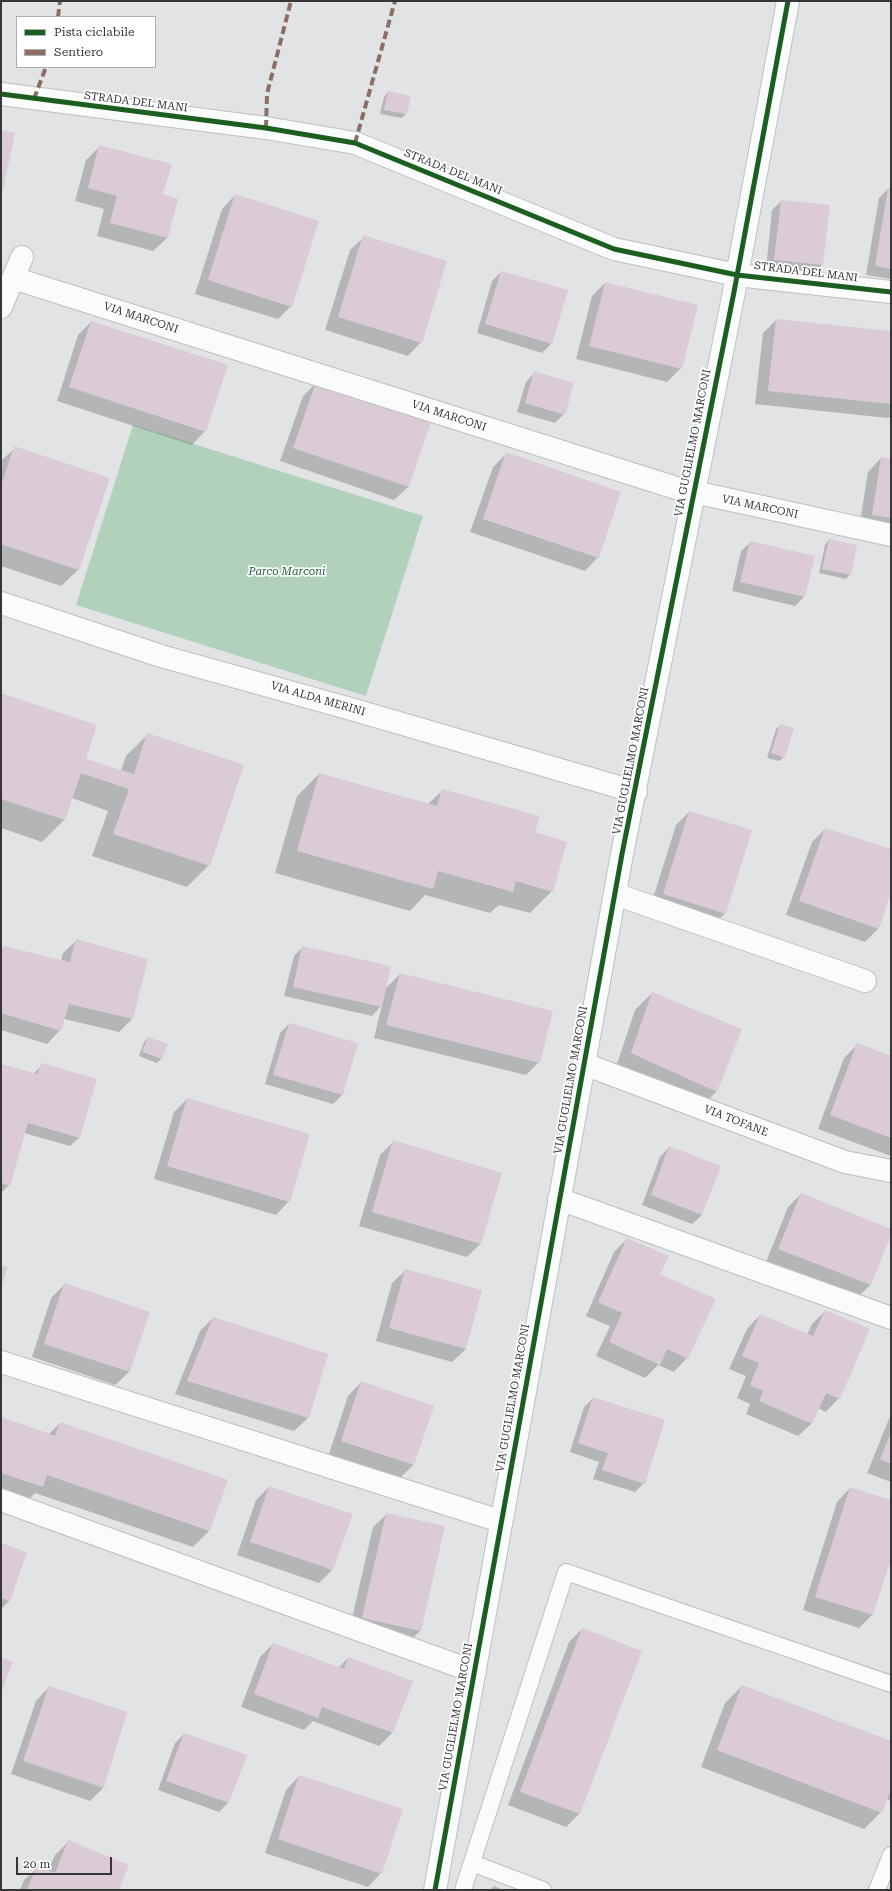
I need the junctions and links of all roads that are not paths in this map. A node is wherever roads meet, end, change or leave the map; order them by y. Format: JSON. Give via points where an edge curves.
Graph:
{"nodes":[{"id":1,"x":788,"y":1,"type":"edge"},
{"id":2,"x":1,"y":94,"type":"edge"},
{"id":3,"x":22,"y":257,"type":"dead end"},
{"id":4,"x":737,"y":275,"type":"junction"},
{"id":5,"x":13,"y":278,"type":"junction"},
{"id":6,"x":891,"y":292,"type":"edge"},
{"id":7,"x":1,"y":307,"type":"edge"},
{"id":8,"x":694,"y":492,"type":"junction"},
{"id":9,"x":891,"y":535,"type":"edge"},
{"id":10,"x":1,"y":603,"type":"edge"},
{"id":11,"x":636,"y":792,"type":"junction"},
{"id":12,"x":615,"y":894,"type":"junction"},
{"id":13,"x":865,"y":981,"type":"dead end"},
{"id":14,"x":584,"y":1064,"type":"junction"},
{"id":15,"x":891,"y":1171,"type":"edge"},
{"id":16,"x":559,"y":1199,"type":"junction"},
{"id":17,"x":891,"y":1318,"type":"edge"},
{"id":18,"x":2,"y":1362,"type":"edge"},
{"id":19,"x":1,"y":1500,"type":"edge"},
{"id":20,"x":500,"y":1521,"type":"junction"},
{"id":21,"x":475,"y":1672,"type":"junction"},
{"id":22,"x":891,"y":1684,"type":"edge"},
{"id":23,"x":891,"y":1855,"type":"edge"},
{"id":24,"x":472,"y":1863,"type":"junction"},
{"id":25,"x":435,"y":1890,"type":"edge"},
{"id":26,"x":463,"y":1890,"type":"edge"},
{"id":27,"x":543,"y":1890,"type":"edge"},
{"id":28,"x":877,"y":1890,"type":"edge"}],
"edges":[{"from":1,"to":4,"type":"street","name":"VIA GUGLIELMO MARCONI"},
{"from":2,"to":4,"type":"street","name":"STRADA DEL MANI","via":[[266,128],[355,143],[614,249]]},
{"from":3,"to":5,"type":"street"},
{"from":4,"to":6,"type":"street","name":"STRADA DEL MANI"},
{"from":4,"to":8,"type":"street","name":"VIA GUGLIELMO MARCONI"},
{"from":5,"to":7,"type":"street"},
{"from":5,"to":8,"type":"street","name":"VIA MARCONI"},
{"from":8,"to":9,"type":"street","name":"VIA MARCONI"},
{"from":8,"to":11,"type":"street","name":"VIA GUGLIELMO MARCONI"},
{"from":10,"to":11,"type":"street","name":"VIA ALDA MERINI","via":[[161,656]]},
{"from":11,"to":12,"type":"street","name":"VIA GUGLIELMO MARCONI"},
{"from":12,"to":13,"type":"street"},
{"from":12,"to":14,"type":"street","name":"VIA GUGLIELMO MARCONI"},
{"from":14,"to":15,"type":"street","name":"VIA TOFANE","via":[[845,1162]]},
{"from":14,"to":16,"type":"street","name":"VIA GUGLIELMO MARCONI"},
{"from":16,"to":17,"type":"street"},
{"from":16,"to":20,"type":"street","name":"VIA GUGLIELMO MARCONI"},
{"from":18,"to":20,"type":"street"},
{"from":19,"to":21,"type":"street"},
{"from":20,"to":21,"type":"street","name":"VIA GUGLIELMO MARCONI"},
{"from":21,"to":25,"type":"street","name":"VIA GUGLIELMO MARCONI"},
{"from":22,"to":24,"type":"lane","via":[[566,1572]]},
{"from":23,"to":28,"type":"lane"},
{"from":24,"to":26,"type":"lane"},
{"from":24,"to":27,"type":"lane"}]}
